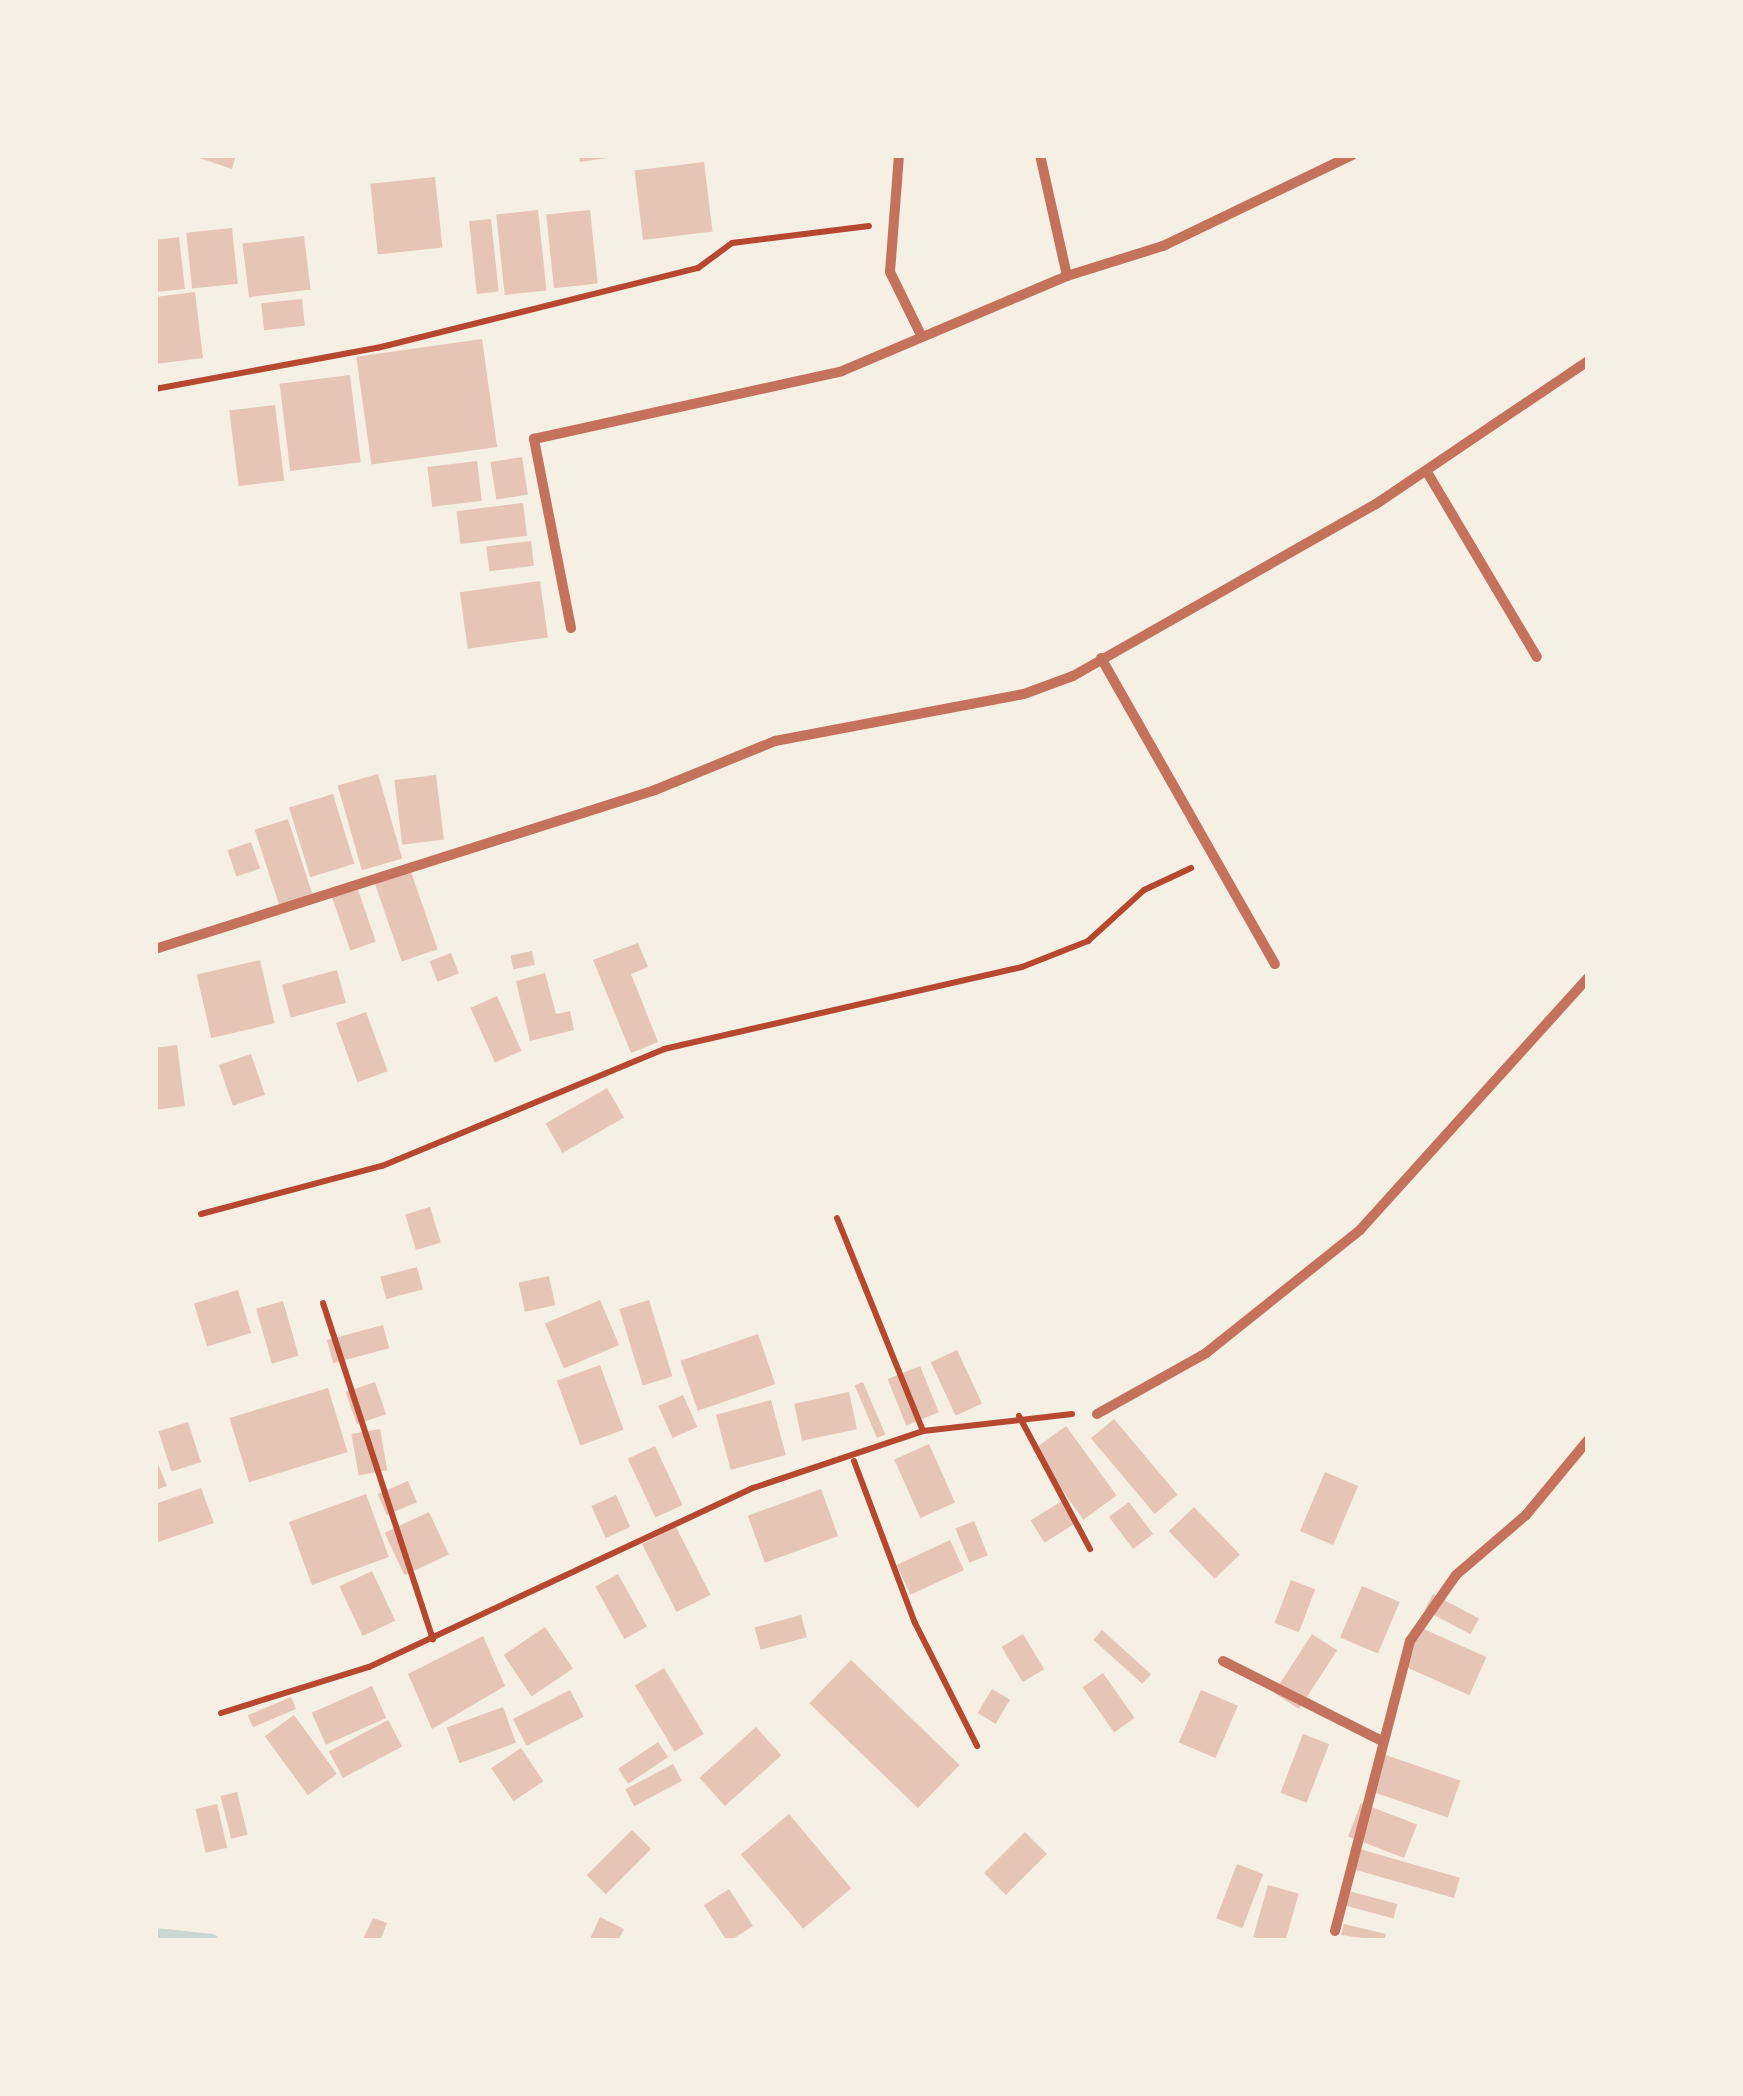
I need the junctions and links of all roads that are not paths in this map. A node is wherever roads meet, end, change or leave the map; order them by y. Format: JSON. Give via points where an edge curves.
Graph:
{"nodes":[{"id":1,"x":899,"y":155,"type":"edge"},
{"id":2,"x":1040,"y":155,"type":"edge"},
{"id":3,"x":1352,"y":155,"type":"edge"},
{"id":4,"x":1067,"y":276,"type":"junction"},
{"id":5,"x":922,"y":337,"type":"junction"},
{"id":6,"x":1588,"y":361,"type":"edge"},
{"id":7,"x":1427,"y":472,"type":"junction"},
{"id":8,"x":571,"y":628,"type":"dead end"},
{"id":9,"x":1538,"y":657,"type":"dead end"},
{"id":10,"x":1101,"y":658,"type":"junction"},
{"id":11,"x":155,"y":949,"type":"edge"},
{"id":12,"x":1275,"y":964,"type":"dead end"},
{"id":13,"x":1588,"y":978,"type":"edge"},
{"id":14,"x":1097,"y":1414,"type":"road end"},
{"id":15,"x":1588,"y":1440,"type":"edge"},
{"id":16,"x":1222,"y":1661,"type":"dead end"},
{"id":17,"x":1382,"y":1742,"type":"junction"},
{"id":18,"x":1335,"y":1930,"type":"dead end"}],
"edges":[{"from":1,"to":5,"type":"street","via":[[901,196],[890,225],[890,272]]},
{"from":2,"to":4,"type":"street"},
{"from":3,"to":4,"type":"street","via":[[1163,246]]},
{"from":4,"to":5,"type":"street"},
{"from":5,"to":8,"type":"street","via":[[842,371],[534,438]]},
{"from":6,"to":7,"type":"street"},
{"from":7,"to":9,"type":"street"},
{"from":7,"to":10,"type":"street"},
{"from":10,"to":11,"type":"street","via":[[1024,694],[775,741],[654,790]]},
{"from":10,"to":12,"type":"street"},
{"from":13,"to":14,"type":"street","via":[[1360,1230],[1206,1353]]},
{"from":15,"to":17,"type":"street","via":[[1526,1514],[1456,1575],[1410,1641]]},
{"from":16,"to":17,"type":"street"},
{"from":17,"to":18,"type":"street"}]}
